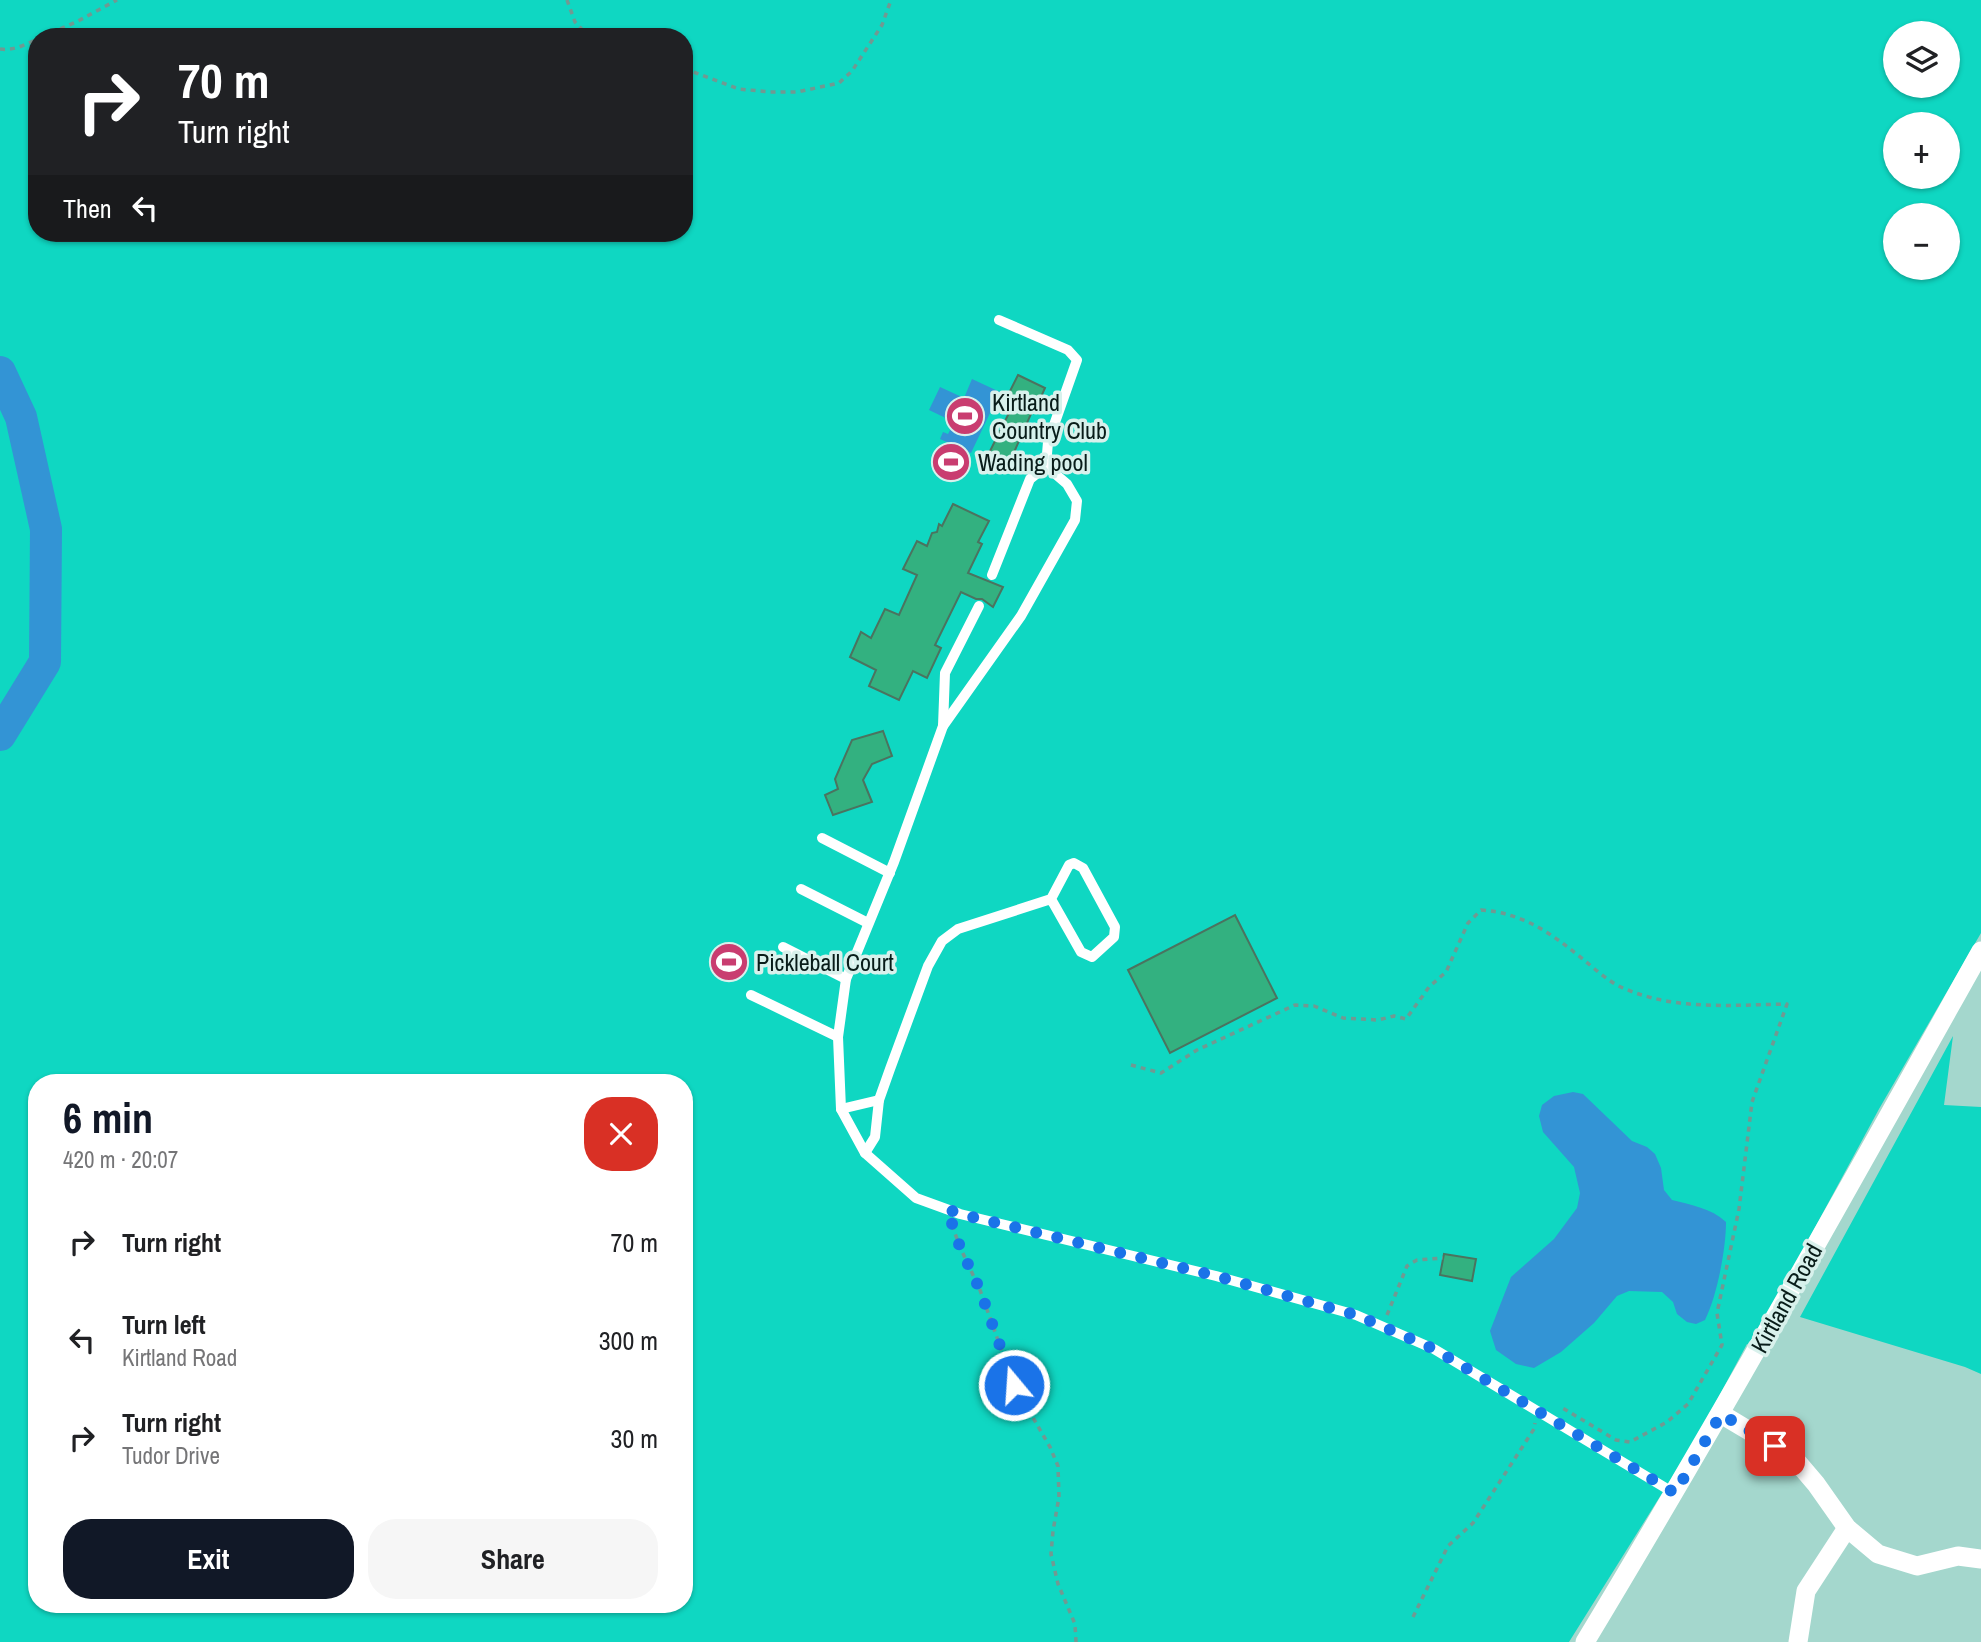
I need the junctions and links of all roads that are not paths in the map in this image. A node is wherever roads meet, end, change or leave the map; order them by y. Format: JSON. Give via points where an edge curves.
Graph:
{"nodes":[{"id":1,"x":999,"y":320,"type":"dead end"},
{"id":2,"x":1046,"y":466,"type":"junction"},
{"id":3,"x":992,"y":575,"type":"dead end"},
{"id":4,"x":979,"y":606,"type":"dead end"},
{"id":5,"x":943,"y":726,"type":"junction"},
{"id":6,"x":822,"y":838,"type":"dead end"},
{"id":7,"x":890,"y":873,"type":"junction"},
{"id":8,"x":801,"y":889,"type":"dead end"},
{"id":9,"x":1051,"y":899,"type":"junction"},
{"id":10,"x":868,"y":923,"type":"junction"},
{"id":11,"x":783,"y":947,"type":"dead end"},
{"id":12,"x":1981,"y":951,"type":"edge"},
{"id":13,"x":846,"y":979,"type":"junction"},
{"id":14,"x":751,"y":995,"type":"dead end"},
{"id":15,"x":838,"y":1037,"type":"junction"},
{"id":16,"x":879,"y":1100,"type":"junction"},
{"id":17,"x":841,"y":1109,"type":"junction"},
{"id":18,"x":865,"y":1153,"type":"junction"},
{"id":19,"x":1721,"y":1414,"type":"junction"},
{"id":20,"x":1675,"y":1493,"type":"junction"},
{"id":21,"x":1847,"y":1528,"type":"junction"},
{"id":22,"x":1981,"y":1559,"type":"edge"},
{"id":23,"x":1585,"y":1642,"type":"edge"},
{"id":24,"x":1798,"y":1642,"type":"edge"}],
"edges":[{"from":1,"to":2,"type":"lane","via":[[1068,350],[1077,360],[1048,442]]},
{"from":2,"to":3,"type":"lane","via":[[1030,479]]},
{"from":2,"to":5,"type":"lane","via":[[1067,484],[1077,501],[1075,520],[1021,616]]},
{"from":4,"to":5,"type":"lane","via":[[945,673]]},
{"from":5,"to":7,"type":"lane"},
{"from":6,"to":7,"type":"lane"},
{"from":7,"to":10,"type":"lane"},
{"from":8,"to":10,"type":"lane"},
{"from":9,"to":9,"type":"lane","via":[[1069,865],[1083,868],[1115,927],[1114,937],[1092,957],[1080,952]]},
{"from":9,"to":16,"type":"lane","via":[[958,929],[942,941],[928,966]]},
{"from":10,"to":13,"type":"lane"},
{"from":11,"to":13,"type":"lane"},
{"from":12,"to":19,"type":"street","name":"Kirtland Road"},
{"from":13,"to":15,"type":"lane"},
{"from":14,"to":15,"type":"lane"},
{"from":15,"to":17,"type":"lane"},
{"from":16,"to":17,"type":"lane"},
{"from":16,"to":18,"type":"lane","via":[[875,1137]]},
{"from":17,"to":18,"type":"lane"},
{"from":18,"to":20,"type":"lane","via":[[916,1198],[960,1214],[1356,1315],[1434,1349]]},
{"from":19,"to":20,"type":"street","name":"Kirtland Road"},
{"from":19,"to":21,"type":"street","via":[[1793,1457]]},
{"from":20,"to":23,"type":"street","name":"Kirtland Road"},
{"from":21,"to":22,"type":"street","via":[[1878,1554],[1917,1566],[1958,1556]]},
{"from":21,"to":24,"type":"street","via":[[1806,1591]]}]}
